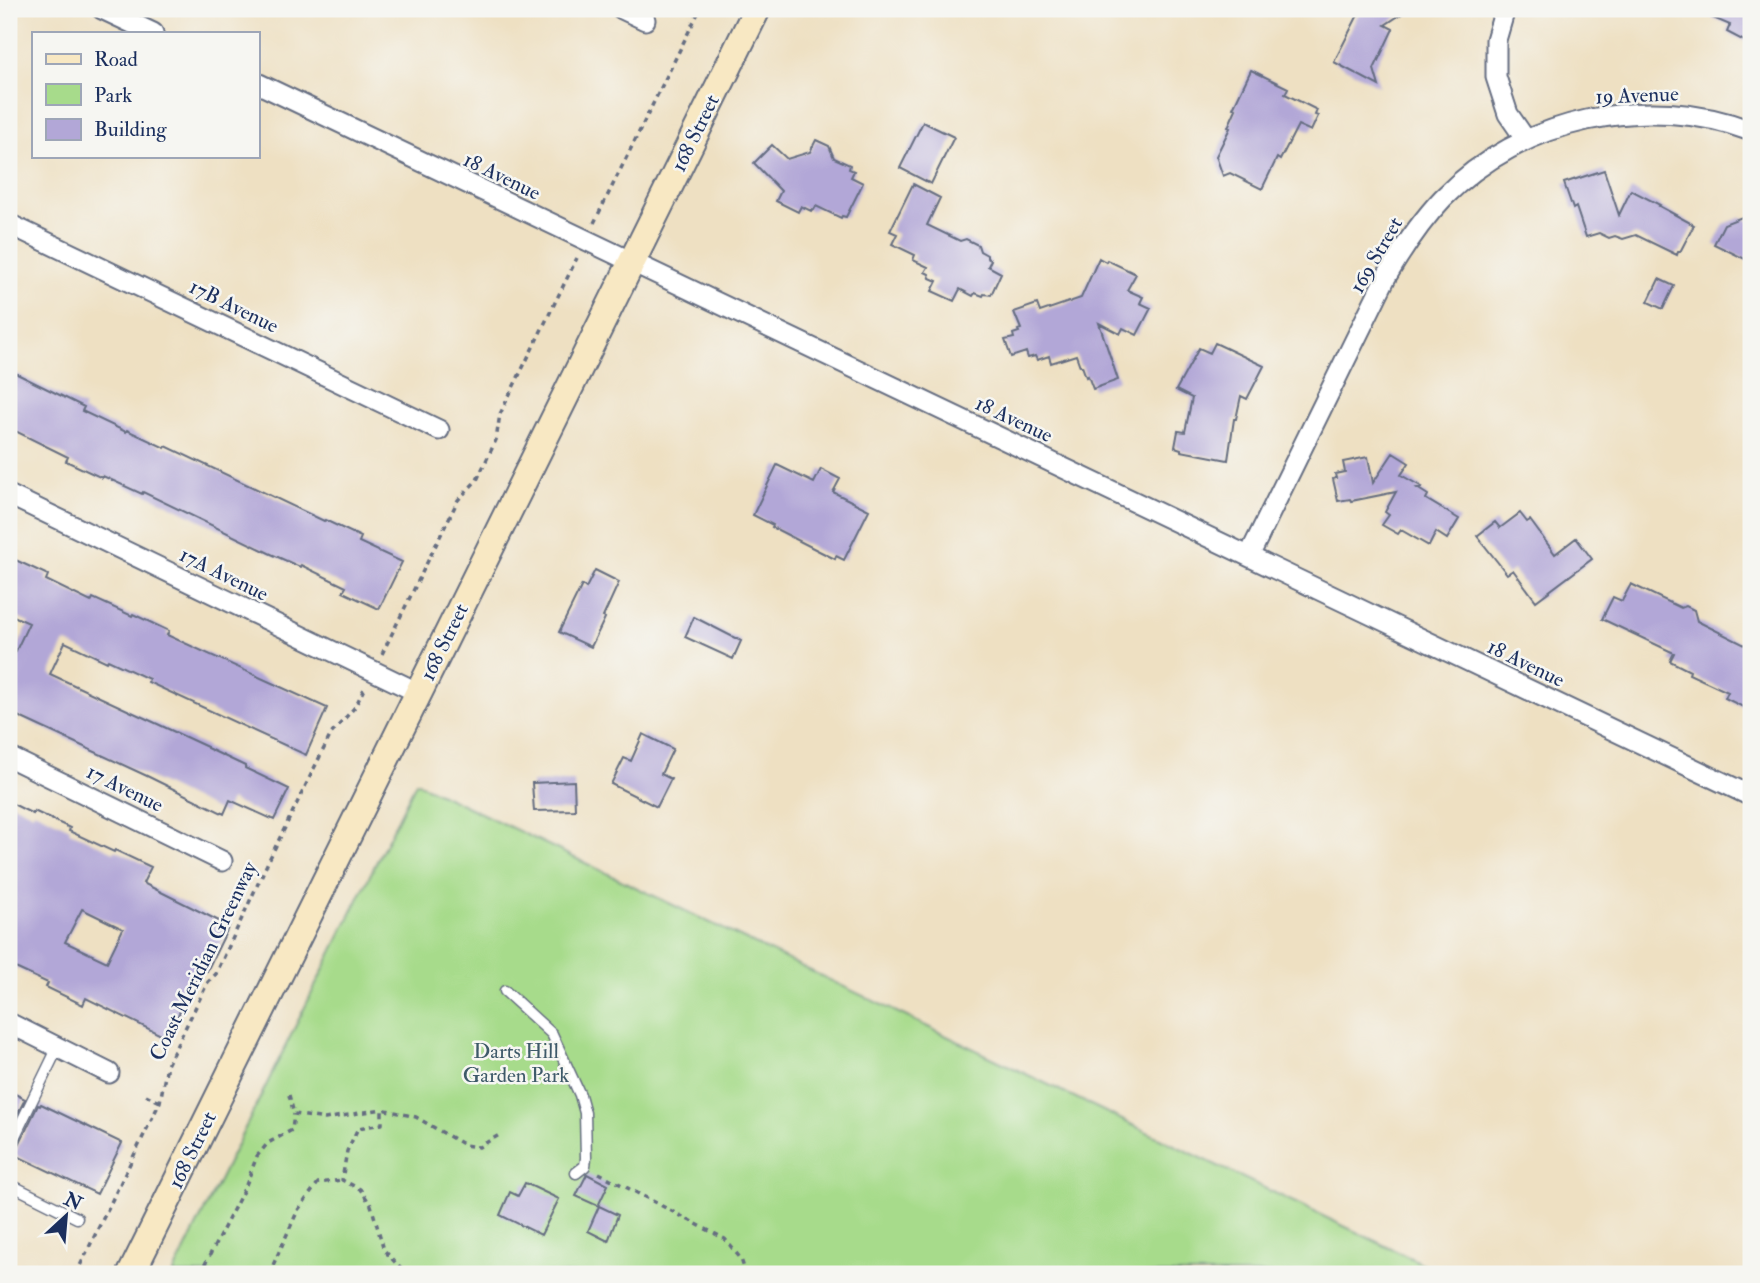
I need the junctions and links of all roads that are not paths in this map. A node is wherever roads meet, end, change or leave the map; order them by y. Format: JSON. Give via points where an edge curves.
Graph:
{"nodes":[{"id":1,"x":102,"y":9,"type":"edge"},
{"id":2,"x":622,"y":9,"type":"edge"},
{"id":3,"x":757,"y":9,"type":"edge"},
{"id":4,"x":1505,"y":9,"type":"edge"},
{"id":5,"x":646,"y":20,"type":"dead end"},
{"id":6,"x":151,"y":32,"type":"edge"},
{"id":7,"x":259,"y":84,"type":"edge"},
{"id":8,"x":1751,"y":131,"type":"edge"},
{"id":9,"x":1526,"y":140,"type":"junction"},
{"id":10,"x":9,"y":224,"type":"edge"},
{"id":11,"x":632,"y":263,"type":"junction"},
{"id":12,"x":439,"y":430,"type":"dead end"},
{"id":13,"x":9,"y":495,"type":"edge"},
{"id":14,"x":1249,"y":556,"type":"junction"},
{"id":15,"x":419,"y":693,"type":"junction"},
{"id":16,"x":9,"y":757,"type":"edge"},
{"id":17,"x":1751,"y":796,"type":"edge"},
{"id":18,"x":222,"y":861,"type":"dead end"},
{"id":19,"x":505,"y":991,"type":"dead end"},
{"id":20,"x":9,"y":1023,"type":"edge"},
{"id":21,"x":58,"y":1047,"type":"junction"},
{"id":22,"x":109,"y":1073,"type":"dead end"},
{"id":23,"x":9,"y":1148,"type":"edge"},
{"id":24,"x":580,"y":1169,"type":"road end"},
{"id":25,"x":9,"y":1184,"type":"edge"},
{"id":26,"x":77,"y":1218,"type":"dead end"},
{"id":27,"x":131,"y":1274,"type":"edge"}],
"edges":[{"from":1,"to":6,"type":"street"},
{"from":2,"to":5,"type":"street"},
{"from":3,"to":11,"type":"main road","name":"168 Street"},
{"from":4,"to":9,"type":"street","via":[[1496,40],[1496,78],[1508,114]]},
{"from":7,"to":11,"type":"street","name":"18 Avenue"},
{"from":8,"to":9,"type":"street","name":"19 Avenue","via":[[1684,115],[1619,114],[1587,119]]},
{"from":9,"to":14,"type":"street","name":"169 Street","via":[[1469,175],[1422,221],[1403,248]]},
{"from":10,"to":12,"type":"street","name":"17B Avenue"},
{"from":11,"to":14,"type":"street","name":"18 Avenue"},
{"from":11,"to":15,"type":"main road","name":"168 Street"},
{"from":13,"to":15,"type":"street","name":"17A Avenue"},
{"from":14,"to":17,"type":"street","name":"18 Avenue"},
{"from":15,"to":27,"type":"main road","name":"168 Street"},
{"from":16,"to":18,"type":"street","name":"17 Avenue"},
{"from":19,"to":24,"type":"lane","via":[[551,1034],[580,1095],[586,1158]]},
{"from":20,"to":21,"type":"street"},
{"from":21,"to":22,"type":"street"},
{"from":21,"to":23,"type":"lane"},
{"from":25,"to":26,"type":"lane"}]}
